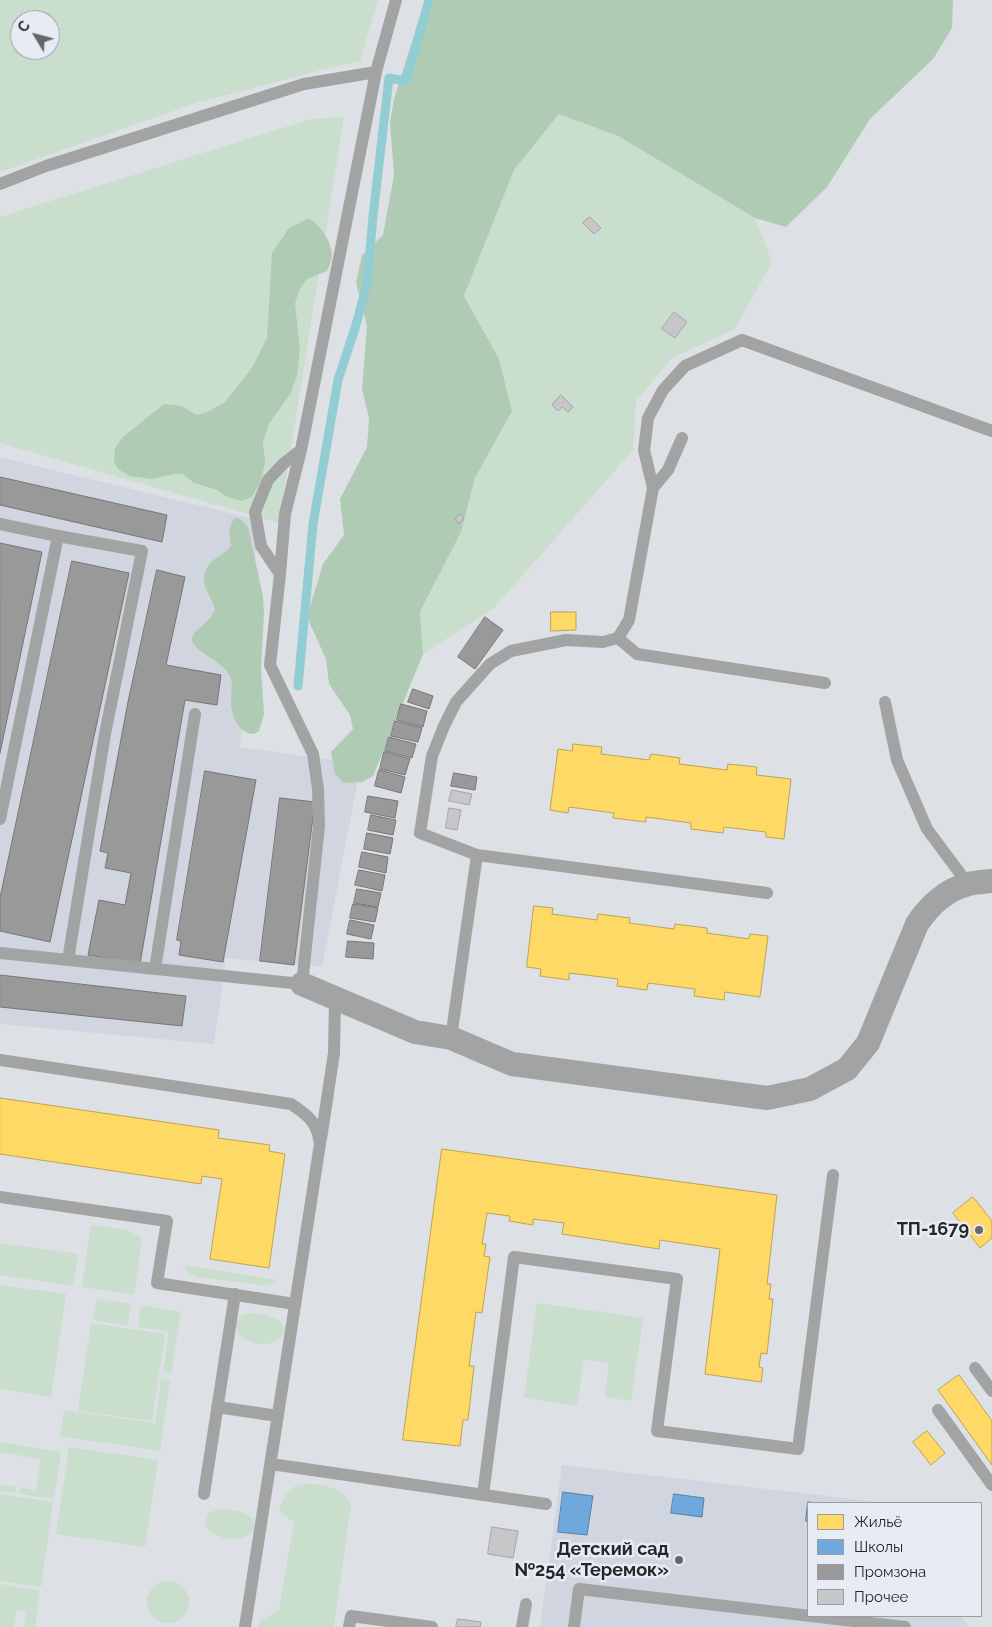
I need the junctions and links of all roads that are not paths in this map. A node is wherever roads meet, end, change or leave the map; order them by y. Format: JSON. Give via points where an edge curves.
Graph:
{"nodes":[{"id":1,"x":396,"y":0,"type":"edge"},
{"id":2,"x":376,"y":72,"type":"junction"},
{"id":3,"x":0,"y":184,"type":"edge"},
{"id":4,"x":992,"y":430,"type":"edge"},
{"id":5,"x":682,"y":438,"type":"dead end"},
{"id":6,"x":301,"y":450,"type":"junction"},
{"id":7,"x":653,"y":488,"type":"junction"},
{"id":8,"x":0,"y":524,"type":"edge"},
{"id":9,"x":58,"y":536,"type":"junction"},
{"id":10,"x":280,"y":574,"type":"junction"},
{"id":11,"x":618,"y":638,"type":"junction"},
{"id":12,"x":826,"y":683,"type":"dead end"},
{"id":13,"x":885,"y":702,"type":"dead end"},
{"id":14,"x":196,"y":714,"type":"dead end"},
{"id":15,"x":0,"y":819,"type":"edge"},
{"id":16,"x":477,"y":855,"type":"junction"},
{"id":17,"x":992,"y":881,"type":"edge"},
{"id":18,"x":968,"y":884,"type":"junction"},
{"id":19,"x":767,"y":893,"type":"dead end"},
{"id":20,"x":0,"y":953,"type":"edge"},
{"id":21,"x":68,"y":960,"type":"junction"},
{"id":22,"x":154,"y":968,"type":"junction"},
{"id":23,"x":302,"y":984,"type":"junction"},
{"id":24,"x":335,"y":998,"type":"junction"},
{"id":25,"x":451,"y":1038,"type":"junction"},
{"id":26,"x":0,"y":1060,"type":"edge"},
{"id":27,"x":320,"y":1144,"type":"junction"},
{"id":28,"x":833,"y":1175,"type":"dead end"},
{"id":29,"x":0,"y":1197,"type":"edge"},
{"id":30,"x":235,"y":1294,"type":"junction"},
{"id":31,"x":295,"y":1304,"type":"junction"},
{"id":32,"x":976,"y":1368,"type":"dead end"},
{"id":33,"x":992,"y":1391,"type":"edge"},
{"id":34,"x":217,"y":1407,"type":"junction"},
{"id":35,"x":938,"y":1410,"type":"dead end"},
{"id":36,"x":278,"y":1416,"type":"junction"},
{"id":37,"x":271,"y":1464,"type":"junction"},
{"id":38,"x":992,"y":1485,"type":"edge"},
{"id":39,"x":204,"y":1494,"type":"dead end"},
{"id":40,"x":483,"y":1495,"type":"junction"},
{"id":41,"x":546,"y":1504,"type":"dead end"},
{"id":42,"x":526,"y":1604,"type":"dead end"},
{"id":43,"x":807,"y":1616,"type":"edge"},
{"id":44,"x":819,"y":1617,"type":"edge"},
{"id":45,"x":245,"y":1627,"type":"edge"},
{"id":46,"x":349,"y":1627,"type":"edge"},
{"id":47,"x":432,"y":1627,"type":"edge"},
{"id":48,"x":522,"y":1627,"type":"edge"},
{"id":49,"x":574,"y":1627,"type":"edge"},
{"id":50,"x":905,"y":1627,"type":"edge"}],
"edges":[{"from":1,"to":2,"type":"lane"},
{"from":2,"to":3,"type":"lane","via":[[304,84],[46,166]]},
{"from":2,"to":6,"type":"lane"},
{"from":4,"to":7,"type":"lane","via":[[742,340],[685,366],[663,390],[648,418],[644,450]]},
{"from":5,"to":7,"type":"lane","via":[[668,470]]},
{"from":6,"to":10,"type":"lane","via":[[285,514]]},
{"from":6,"to":10,"type":"lane","via":[[268,480],[255,512],[261,546]]},
{"from":7,"to":11,"type":"lane","via":[[629,620]]},
{"from":8,"to":9,"type":"lane"},
{"from":9,"to":15,"type":"lane"},
{"from":9,"to":21,"type":"lane","via":[[142,550],[105,734]]},
{"from":10,"to":23,"type":"lane","via":[[270,665],[313,754],[318,789],[319,826]]},
{"from":11,"to":12,"type":"lane","via":[[637,654]]},
{"from":11,"to":16,"type":"lane","via":[[603,642],[566,640],[511,651],[490,664],[456,702],[432,756],[420,833]]},
{"from":13,"to":18,"type":"lane","via":[[897,760],[926,829]]},
{"from":14,"to":22,"type":"lane"},
{"from":16,"to":19,"type":"lane"},
{"from":16,"to":25,"type":"lane"},
{"from":17,"to":18,"type":"street"},
{"from":18,"to":25,"type":"street","via":[[946,894],[924,913],[917,924],[868,1043],[847,1069],[810,1089],[767,1098],[512,1064]]},
{"from":20,"to":21,"type":"lane"},
{"from":21,"to":22,"type":"lane"},
{"from":22,"to":23,"type":"lane"},
{"from":23,"to":24,"type":"street"},
{"from":24,"to":25,"type":"street","via":[[415,1032]]},
{"from":24,"to":27,"type":"lane","via":[[334,1053]]},
{"from":26,"to":27,"type":"lane","via":[[291,1104],[313,1122]]},
{"from":27,"to":31,"type":"lane"},
{"from":28,"to":40,"type":"lane","via":[[798,1449],[657,1431],[677,1279],[514,1257]]},
{"from":29,"to":30,"type":"lane","via":[[167,1221],[157,1283]]},
{"from":30,"to":31,"type":"lane"},
{"from":30,"to":34,"type":"lane"},
{"from":31,"to":36,"type":"lane"},
{"from":32,"to":33,"type":"lane"},
{"from":34,"to":36,"type":"lane"},
{"from":34,"to":39,"type":"lane"},
{"from":35,"to":38,"type":"lane"},
{"from":36,"to":37,"type":"lane"},
{"from":37,"to":40,"type":"lane"},
{"from":37,"to":45,"type":"lane"},
{"from":40,"to":41,"type":"lane"},
{"from":42,"to":48,"type":"lane"},
{"from":43,"to":49,"type":"lane","via":[[579,1589]]},
{"from":44,"to":50,"type":"lane"},
{"from":46,"to":47,"type":"lane","via":[[351,1616]]}]}
